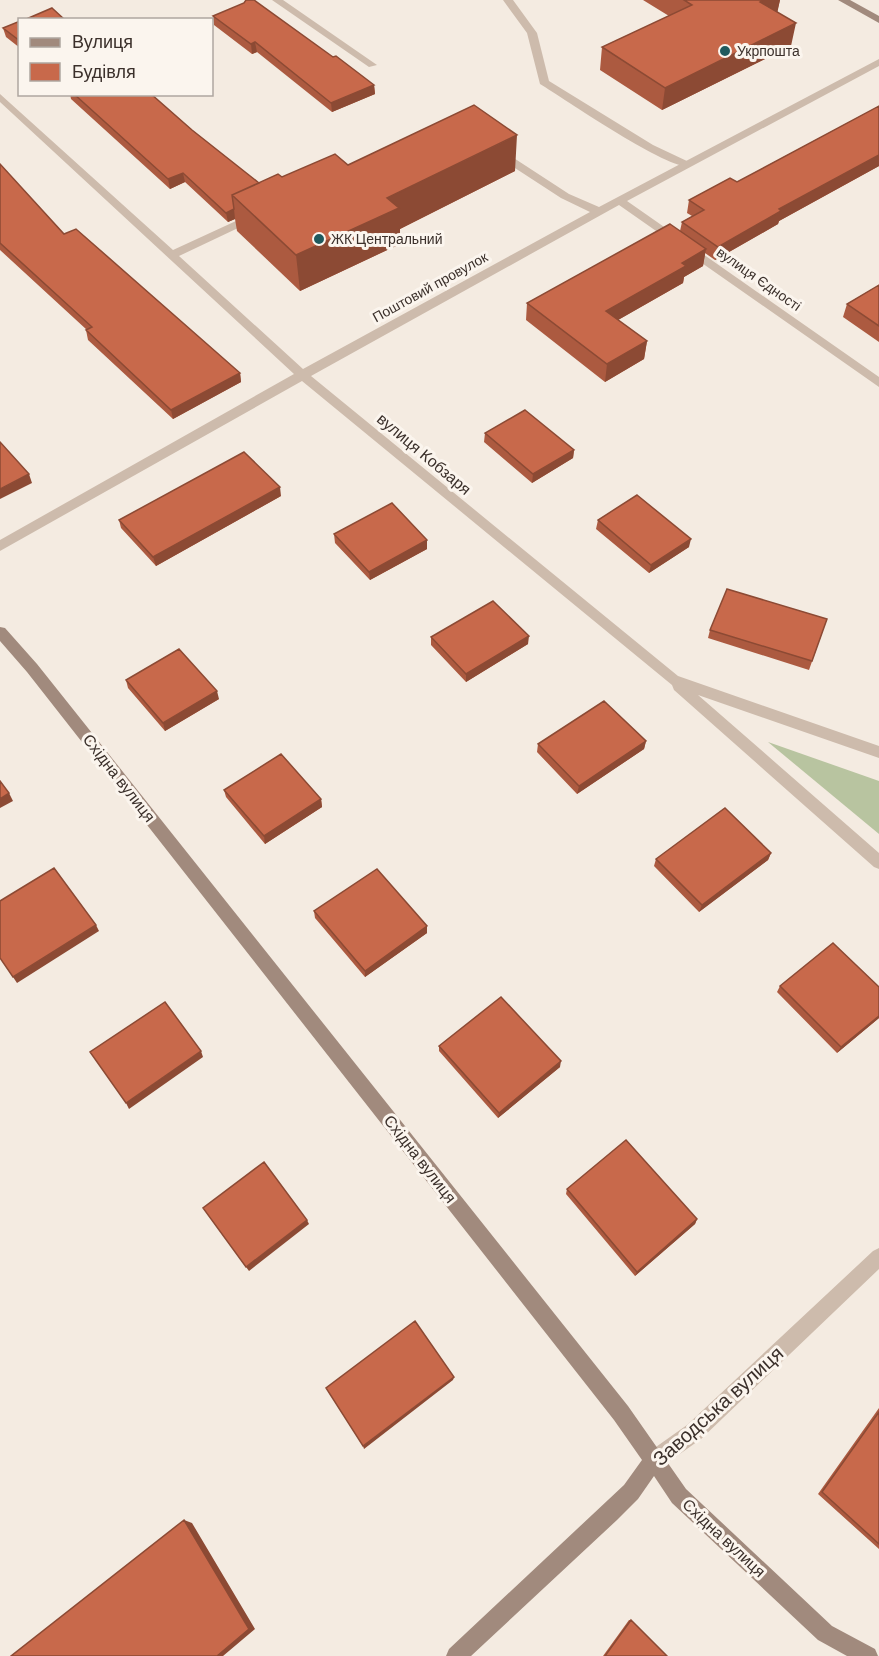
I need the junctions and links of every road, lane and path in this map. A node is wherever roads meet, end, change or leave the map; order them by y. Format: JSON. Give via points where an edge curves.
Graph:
{"nodes":[{"id":1,"x":277,"y":0,"type":"edge"},
{"id":2,"x":508,"y":0,"type":"edge"},
{"id":3,"x":843,"y":0,"type":"edge"},
{"id":4,"x":879,"y":20,"type":"edge"},
{"id":5,"x":879,"y":62,"type":"edge"},
{"id":6,"x":372,"y":65,"type":"dead end"},
{"id":7,"x":0,"y":98,"type":"edge"},
{"id":8,"x":488,"y":145,"type":"edge"},
{"id":9,"x":685,"y":164,"type":"junction"},
{"id":10,"x":621,"y":201,"type":"junction"},
{"id":11,"x":269,"y":210,"type":"edge"},
{"id":12,"x":600,"y":212,"type":"junction"},
{"id":13,"x":171,"y":255,"type":"junction"},
{"id":14,"x":301,"y":374,"type":"junction"},
{"id":15,"x":879,"y":383,"type":"edge"},
{"id":16,"x":0,"y":546,"type":"edge"},
{"id":17,"x":0,"y":632,"type":"edge"},
{"id":18,"x":673,"y":680,"type":"junction"},
{"id":19,"x":879,"y":752,"type":"edge"},
{"id":20,"x":879,"y":862,"type":"edge"},
{"id":21,"x":879,"y":1257,"type":"edge"},
{"id":22,"x":653,"y":1461,"type":"junction"},
{"id":23,"x":456,"y":1656,"type":"edge"},
{"id":24,"x":868,"y":1656,"type":"edge"}],
"edges":[{"from":1,"to":6,"type":"street"},
{"from":2,"to":9,"type":"street","via":[[532,33],[544,82]]},
{"from":3,"to":4,"type":"street"},
{"from":5,"to":9,"type":"street","name":"Поштовий провулок"},
{"from":7,"to":13,"type":"street","name":"вулиця Кобзаря"},
{"from":8,"to":12,"type":"street","via":[[537,179]]},
{"from":9,"to":10,"type":"street","name":"Поштовий провулок"},
{"from":10,"to":12,"type":"street","name":"Поштовий провулок"},
{"from":10,"to":15,"type":"street","name":"вулиця Єдності"},
{"from":11,"to":13,"type":"street"},
{"from":12,"to":14,"type":"street","name":"Поштовий провулок"},
{"from":13,"to":14,"type":"street","name":"вулиця Кобзаря"},
{"from":14,"to":16,"type":"street","name":"Поштовий провулок"},
{"from":14,"to":18,"type":"street","name":"вулиця Кобзаря"},
{"from":17,"to":22,"type":"street","name":"Східна вулиця","via":[[621,1413]]},
{"from":18,"to":19,"type":"street","name":"вулиця Кобзаря"},
{"from":18,"to":20,"type":"street"},
{"from":21,"to":22,"type":"street","name":"Заводська вулиця","via":[[694,1432]]},
{"from":22,"to":23,"type":"street","name":"Заводська вулиця","via":[[610,1513]]},
{"from":22,"to":24,"type":"street","name":"Східна вулиця","via":[[679,1496],[825,1633]]}]}
